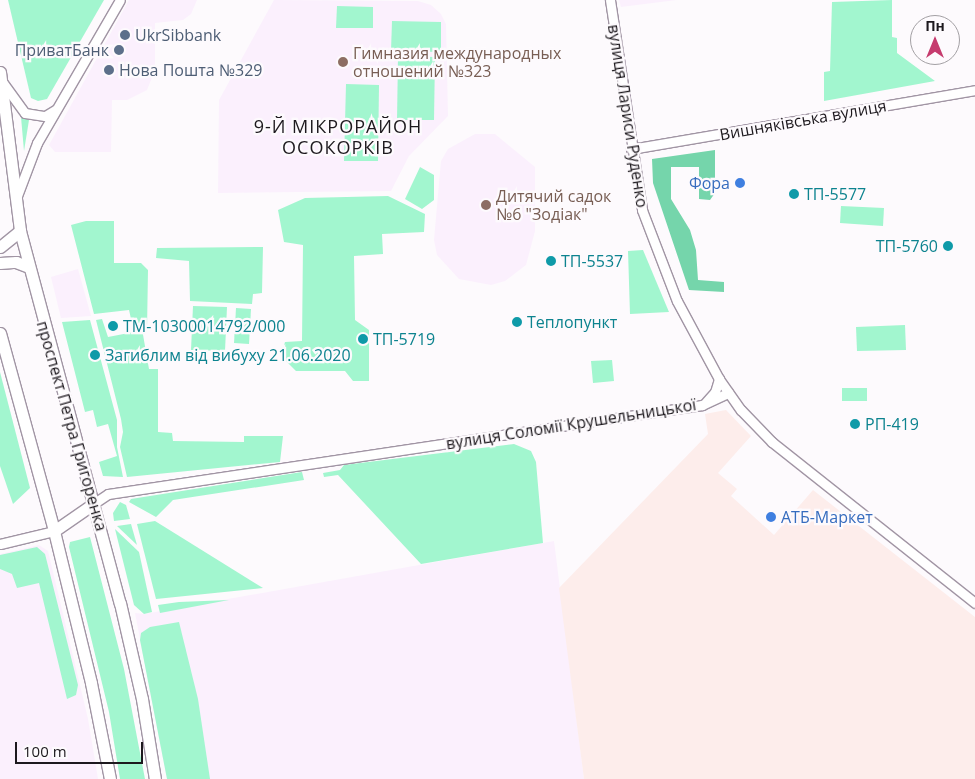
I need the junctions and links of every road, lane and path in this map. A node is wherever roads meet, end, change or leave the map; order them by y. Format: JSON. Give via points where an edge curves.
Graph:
{"nodes":[{"id":1,"x":120,"y":0,"type":"edge"},
{"id":2,"x":610,"y":0,"type":"edge"},
{"id":3,"x":1,"y":78,"type":"edge"},
{"id":4,"x":975,"y":90,"type":"edge"},
{"id":5,"x":57,"y":109,"type":"junction"},
{"id":6,"x":631,"y":150,"type":"junction"},
{"id":7,"x":16,"y":201,"type":"junction"},
{"id":8,"x":20,"y":231,"type":"junction"},
{"id":9,"x":0,"y":247,"type":"edge"},
{"id":10,"x":0,"y":263,"type":"edge"},
{"id":11,"x":29,"y":267,"type":"junction"},
{"id":12,"x":0,"y":333,"type":"edge"},
{"id":13,"x":718,"y":379,"type":"junction"},
{"id":14,"x":728,"y":393,"type":"junction"},
{"id":15,"x":702,"y":405,"type":"junction"},
{"id":16,"x":93,"y":504,"type":"junction"},
{"id":17,"x":54,"y":531,"type":"junction"},
{"id":18,"x":0,"y":544,"type":"edge"},
{"id":19,"x":975,"y":603,"type":"edge"},
{"id":20,"x":110,"y":779,"type":"edge"},
{"id":21,"x":155,"y":779,"type":"edge"}],
"edges":[{"from":1,"to":5,"type":"street"},
{"from":2,"to":6,"type":"street","name":"вулиця Лариси Руденко"},
{"from":3,"to":5,"type":"street","via":[[25,113],[45,116]]},
{"from":3,"to":7,"type":"street","name":"проспект Петра Григоренка"},
{"from":4,"to":6,"type":"street","name":"Вишняківська вулиця"},
{"from":5,"to":7,"type":"street","via":[[30,157]]},
{"from":6,"to":13,"type":"street","name":"вулиця Лариси Руденко","via":[[640,202],[654,245],[687,321]]},
{"from":7,"to":8,"type":"street","name":"проспект Петра Григоренка"},
{"from":8,"to":9,"type":"street"},
{"from":8,"to":11,"type":"street","name":"проспект Петра Григоренка"},
{"from":10,"to":11,"type":"street","via":[[16,262]]},
{"from":11,"to":16,"type":"street","name":"проспект Петра Григоренка"},
{"from":12,"to":17,"type":"street"},
{"from":13,"to":14,"type":"street","name":"вулиця Лариси Руденко"},
{"from":13,"to":15,"type":"street","via":[[715,392]]},
{"from":14,"to":15,"type":"street","name":"вулиця Соломії Крушельницької"},
{"from":14,"to":19,"type":"street","via":[[772,442]]},
{"from":15,"to":16,"type":"street","name":"вулиця Соломії Крушельницької","via":[[108,494]]},
{"from":16,"to":17,"type":"street"},
{"from":16,"to":21,"type":"street","name":"проспект Петра Григоренка","via":[[132,654]]},
{"from":17,"to":18,"type":"street"},
{"from":17,"to":20,"type":"street","via":[[91,683]]}]}
